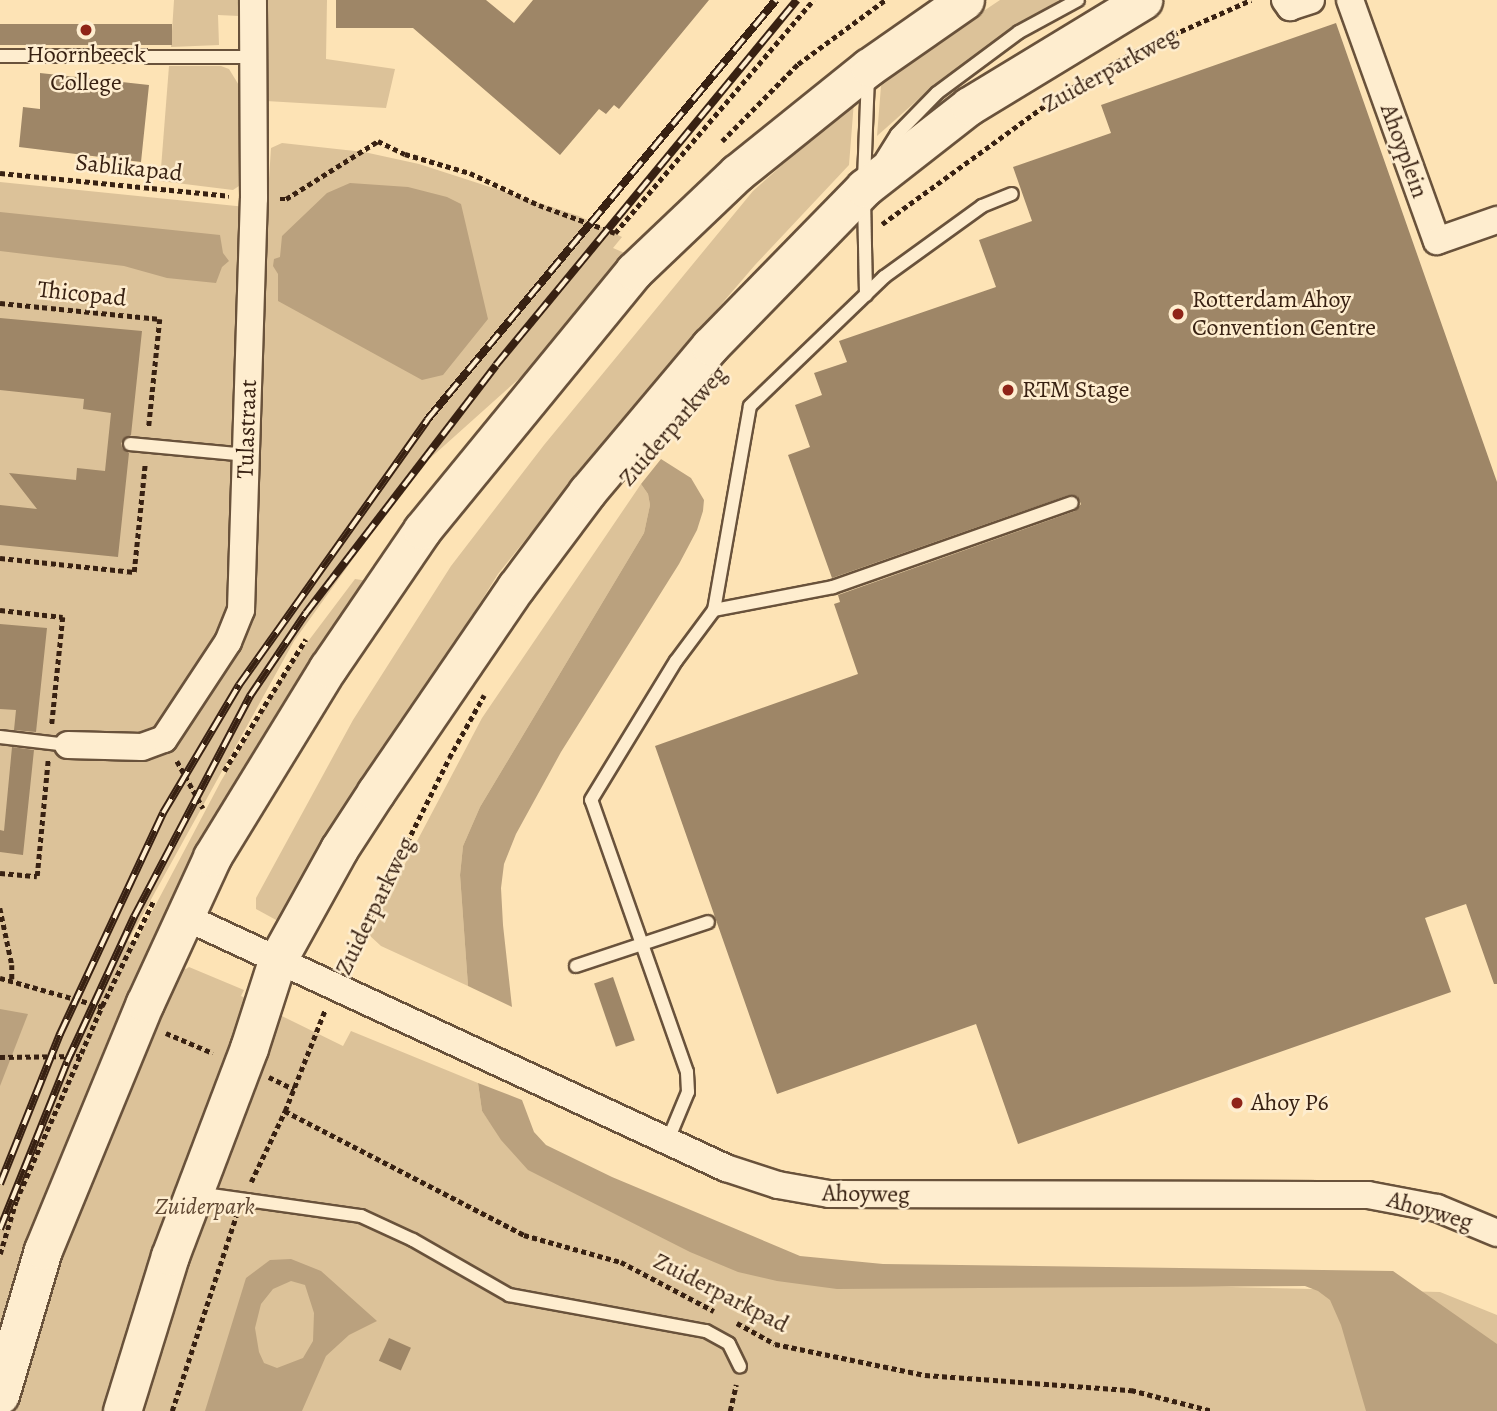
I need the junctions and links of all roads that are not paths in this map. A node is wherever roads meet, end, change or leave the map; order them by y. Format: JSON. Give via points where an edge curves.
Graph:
{"nodes":[{"id":1,"x":253,"y":0,"type":"edge"},
{"id":2,"x":965,"y":0,"type":"edge"},
{"id":3,"x":1078,"y":0,"type":"edge"},
{"id":4,"x":1143,"y":0,"type":"edge"},
{"id":5,"x":1285,"y":0,"type":"edge"},
{"id":6,"x":1311,"y":0,"type":"edge"},
{"id":7,"x":1350,"y":0,"type":"edge"},
{"id":8,"x":0,"y":56,"type":"edge"},
{"id":9,"x":252,"y":57,"type":"junction"},
{"id":10,"x":869,"y":67,"type":"junction"},
{"id":11,"x":864,"y":188,"type":"junction"},
{"id":12,"x":1012,"y":194,"type":"dead end"},
{"id":13,"x":1497,"y":220,"type":"edge"},
{"id":14,"x":866,"y":295,"type":"junction"},
{"id":15,"x":130,"y":444,"type":"dead end"},
{"id":16,"x":246,"y":455,"type":"junction"},
{"id":17,"x":1072,"y":503,"type":"dead end"},
{"id":18,"x":714,"y":610,"type":"junction"},
{"id":19,"x":0,"y":737,"type":"edge"},
{"id":20,"x":68,"y":744,"type":"joint"},
{"id":21,"x":183,"y":916,"type":"junction"},
{"id":22,"x":708,"y":922,"type":"dead end"},
{"id":23,"x":642,"y":944,"type":"junction"},
{"id":24,"x":277,"y":961,"type":"junction"},
{"id":25,"x":576,"y":967,"type":"dead end"},
{"id":26,"x":668,"y":1140,"type":"junction"},
{"id":27,"x":193,"y":1192,"type":"junction"},
{"id":28,"x":1497,"y":1233,"type":"edge"},
{"id":29,"x":740,"y":1367,"type":"dead end"},
{"id":30,"x":0,"y":1395,"type":"edge"},
{"id":31,"x":122,"y":1411,"type":"edge"}],
"edges":[{"from":1,"to":9,"type":"street","name":"Tulastraat"},
{"from":2,"to":10,"type":"main road"},
{"from":3,"to":11,"type":"lane","name":"Zuiderparkweg","via":[[1020,33],[937,93],[897,134]]},
{"from":4,"to":11,"type":"main road","name":"Zuiderparkweg","via":[[969,106]]},
{"from":5,"to":6,"type":"street","via":[[1290,7]]},
{"from":7,"to":13,"type":"street","name":"Ahoyplein","via":[[1437,241]]},
{"from":8,"to":9,"type":"lane"},
{"from":9,"to":16,"type":"street","name":"Tulastraat","via":[[254,198]]},
{"from":10,"to":11,"type":"lane"},
{"from":10,"to":21,"type":"main road","via":[[737,173],[634,271],[431,519],[328,668],[217,849]]},
{"from":11,"to":14,"type":"lane"},
{"from":11,"to":24,"type":"main road","name":"Zuiderparkweg","via":[[710,346],[587,492],[376,792]]},
{"from":12,"to":14,"type":"lane","via":[[982,206]]},
{"from":14,"to":18,"type":"lane","via":[[750,406]]},
{"from":15,"to":16,"type":"lane"},
{"from":16,"to":20,"type":"street","name":"Tulastraat","via":[[241,610],[228,642],[164,739],[142,747]]},
{"from":17,"to":18,"type":"lane","via":[[833,587]]},
{"from":18,"to":23,"type":"lane","via":[[676,661],[591,800]]},
{"from":19,"to":20,"type":"lane"},
{"from":21,"to":24,"type":"street"},
{"from":21,"to":30,"type":"main road","via":[[43,1250]]},
{"from":22,"to":23,"type":"lane"},
{"from":23,"to":25,"type":"lane"},
{"from":23,"to":26,"type":"lane","via":[[687,1072],[688,1092]]},
{"from":24,"to":26,"type":"street","name":"Ahoyweg"},
{"from":24,"to":27,"type":"main road","name":"Zuiderparkweg"},
{"from":26,"to":28,"type":"street","name":"Ahoyweg","via":[[751,1178],[808,1192],[1368,1195],[1426,1205]]},
{"from":27,"to":29,"type":"lane","via":[[361,1216],[509,1295],[706,1331],[729,1344]]},
{"from":27,"to":31,"type":"main road","name":"Zuiderparkweg"}]}
